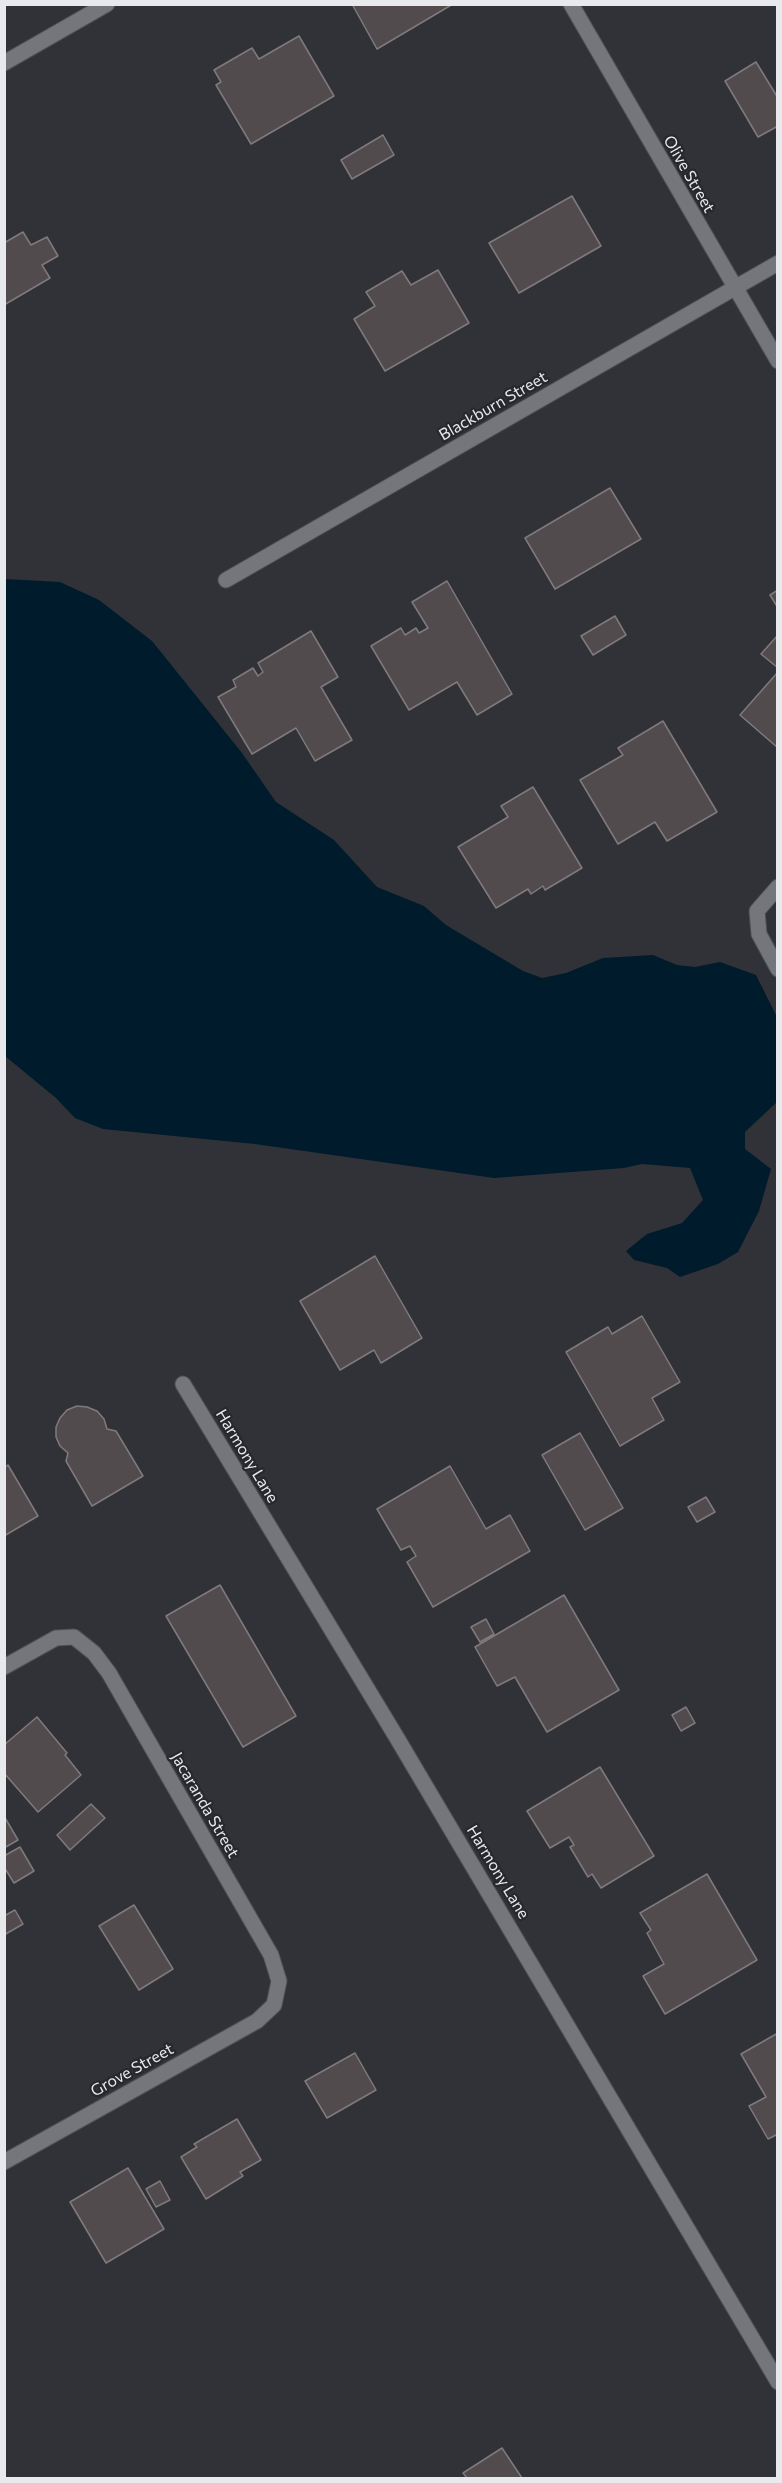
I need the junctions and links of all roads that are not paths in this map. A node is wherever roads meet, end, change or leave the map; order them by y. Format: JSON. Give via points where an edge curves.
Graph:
{"nodes":[{"id":1,"x":106,"y":4,"type":"edge"},
{"id":2,"x":571,"y":4,"type":"edge"},
{"id":3,"x":4,"y":63,"type":"edge"},
{"id":4,"x":777,"y":263,"type":"edge"},
{"id":5,"x":734,"y":288,"type":"junction"},
{"id":6,"x":777,"y":361,"type":"edge"},
{"id":7,"x":226,"y":580,"type":"dead end"},
{"id":8,"x":777,"y":887,"type":"edge"},
{"id":9,"x":777,"y":969,"type":"edge"},
{"id":10,"x":183,"y":1384,"type":"dead end"},
{"id":11,"x":4,"y":1666,"type":"edge"},
{"id":12,"x":274,"y":2005,"type":"joint"},
{"id":13,"x":4,"y":2162,"type":"edge"},
{"id":14,"x":777,"y":2382,"type":"edge"}],
"edges":[{"from":1,"to":3,"type":"street"},
{"from":2,"to":5,"type":"street","name":"Olive Street"},
{"from":4,"to":5,"type":"street","name":"Blackburn Street"},
{"from":5,"to":6,"type":"street","name":"Olive Street"},
{"from":5,"to":7,"type":"street","name":"Blackburn Street"},
{"from":8,"to":9,"type":"street","via":[[757,911],[759,934]]},
{"from":10,"to":14,"type":"street","name":"Harmony Lane"},
{"from":11,"to":12,"type":"street","name":"Jacaranda Street","via":[[56,1638],[74,1637],[94,1653],[270,1955],[279,1981]]},
{"from":12,"to":13,"type":"street","name":"Grove Street","via":[[257,2021]]}]}
